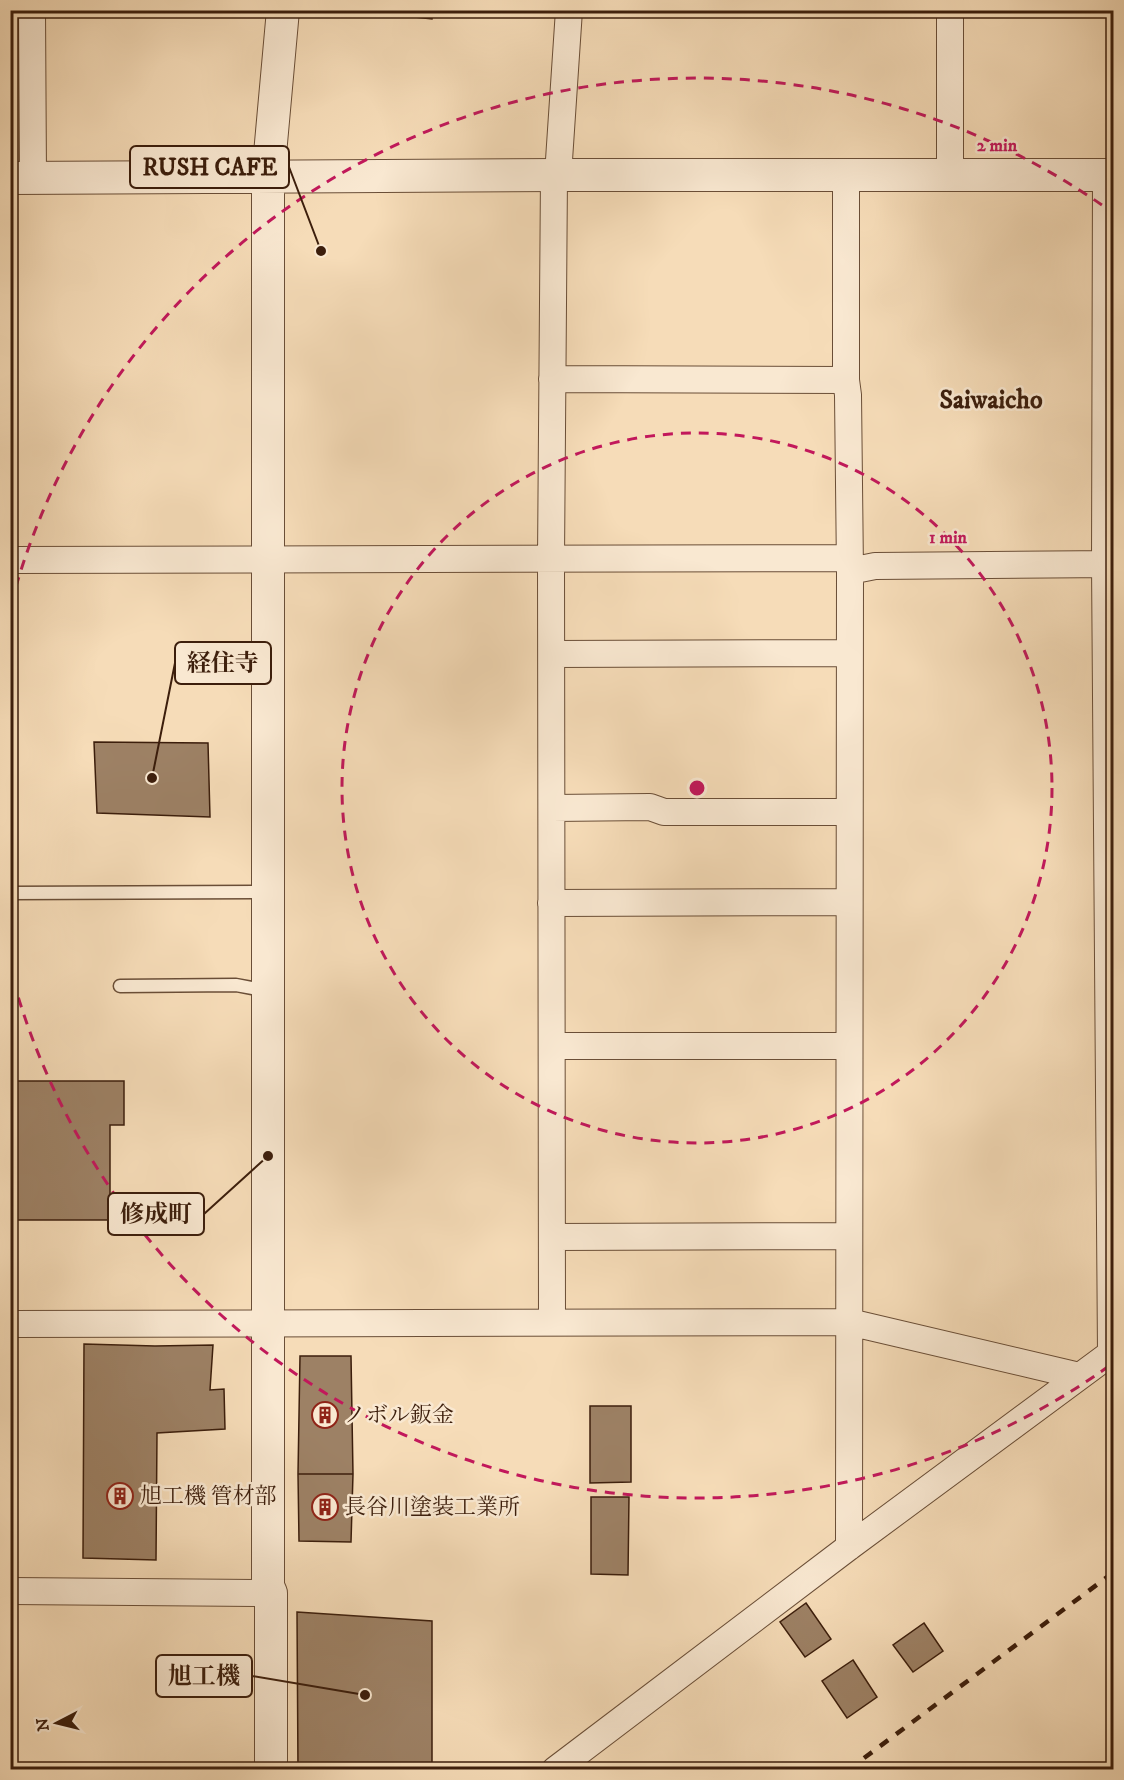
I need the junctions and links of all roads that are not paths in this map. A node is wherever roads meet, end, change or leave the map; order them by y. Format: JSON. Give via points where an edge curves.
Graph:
{"nodes":[{"id":1,"x":32,"y":10,"type":"edge"},
{"id":2,"x":283,"y":10,"type":"edge"},
{"id":3,"x":569,"y":10,"type":"edge"},
{"id":4,"x":950,"y":10,"type":"edge"},
{"id":5,"x":556,"y":175,"type":"junction"},
{"id":6,"x":950,"y":175,"type":"junction"},
{"id":7,"x":1110,"y":175,"type":"edge"},
{"id":8,"x":268,"y":176,"type":"junction"},
{"id":9,"x":846,"y":176,"type":"junction"},
{"id":10,"x":22,"y":178,"type":"edge"},
{"id":11,"x":552,"y":379,"type":"junction"},
{"id":12,"x":846,"y":380,"type":"junction"},
{"id":13,"x":268,"y":558,"type":"junction"},
{"id":14,"x":551,"y":559,"type":"junction"},
{"id":15,"x":10,"y":560,"type":"edge"},
{"id":16,"x":1109,"y":564,"type":"edge"},
{"id":17,"x":849,"y":565,"type":"junction"},
{"id":18,"x":849,"y":653,"type":"junction"},
{"id":19,"x":552,"y":654,"type":"junction"},
{"id":20,"x":552,"y":808,"type":"junction"},
{"id":21,"x":849,"y":812,"type":"junction"},
{"id":22,"x":267,"y":892,"type":"junction"},
{"id":23,"x":10,"y":893,"type":"edge"},
{"id":24,"x":849,"y":902,"type":"junction"},
{"id":25,"x":551,"y":903,"type":"junction"},
{"id":26,"x":120,"y":986,"type":"dead end"},
{"id":27,"x":268,"y":991,"type":"junction"},
{"id":28,"x":552,"y":1046,"type":"junction"},
{"id":29,"x":849,"y":1046,"type":"junction"},
{"id":30,"x":849,"y":1236,"type":"junction"},
{"id":31,"x":553,"y":1237,"type":"junction"},
{"id":32,"x":552,"y":1322,"type":"junction"},
{"id":33,"x":849,"y":1322,"type":"junction"},
{"id":34,"x":10,"y":1324,"type":"edge"},
{"id":35,"x":268,"y":1324,"type":"junction"},
{"id":36,"x":1112,"y":1352,"type":"edge"},
{"id":37,"x":1079,"y":1376,"type":"junction"},
{"id":38,"x":849,"y":1547,"type":"junction"},
{"id":39,"x":10,"y":1591,"type":"edge"},
{"id":40,"x":271,"y":1593,"type":"junction"},
{"id":41,"x":271,"y":1770,"type":"edge"},
{"id":42,"x":555,"y":1770,"type":"edge"}],
"edges":[{"from":1,"to":10,"type":"street"},
{"from":2,"to":8,"type":"street"},
{"from":3,"to":5,"type":"street"},
{"from":4,"to":6,"type":"street"},
{"from":5,"to":8,"type":"street"},
{"from":5,"to":9,"type":"street"},
{"from":5,"to":11,"type":"street"},
{"from":6,"to":7,"type":"street"},
{"from":6,"to":9,"type":"street"},
{"from":7,"to":16,"type":"street"},
{"from":8,"to":10,"type":"street"},
{"from":8,"to":13,"type":"street"},
{"from":9,"to":12,"type":"street"},
{"from":11,"to":12,"type":"street"},
{"from":11,"to":14,"type":"street"},
{"from":12,"to":17,"type":"street"},
{"from":13,"to":14,"type":"street"},
{"from":13,"to":15,"type":"street"},
{"from":13,"to":22,"type":"street"},
{"from":14,"to":17,"type":"street"},
{"from":14,"to":19,"type":"street"},
{"from":16,"to":17,"type":"street"},
{"from":16,"to":36,"type":"street"},
{"from":17,"to":18,"type":"street"},
{"from":18,"to":19,"type":"street"},
{"from":18,"to":21,"type":"street"},
{"from":19,"to":20,"type":"street"},
{"from":20,"to":21,"type":"street"},
{"from":20,"to":25,"type":"street"},
{"from":21,"to":24,"type":"street"},
{"from":22,"to":23,"type":"lane"},
{"from":22,"to":27,"type":"street"},
{"from":24,"to":25,"type":"street"},
{"from":24,"to":29,"type":"street"},
{"from":25,"to":28,"type":"street"},
{"from":26,"to":27,"type":"lane","via":[[236,985]]},
{"from":27,"to":35,"type":"street"},
{"from":28,"to":29,"type":"street"},
{"from":28,"to":31,"type":"street"},
{"from":29,"to":30,"type":"street"},
{"from":30,"to":31,"type":"street"},
{"from":30,"to":33,"type":"street"},
{"from":31,"to":32,"type":"street"},
{"from":32,"to":33,"type":"street"},
{"from":32,"to":35,"type":"street"},
{"from":33,"to":37,"type":"street"},
{"from":33,"to":38,"type":"street"},
{"from":34,"to":35,"type":"street"},
{"from":35,"to":40,"type":"street"},
{"from":36,"to":37,"type":"street"},
{"from":37,"to":38,"type":"street"},
{"from":38,"to":42,"type":"street"},
{"from":39,"to":40,"type":"street"},
{"from":40,"to":41,"type":"street"}]}
